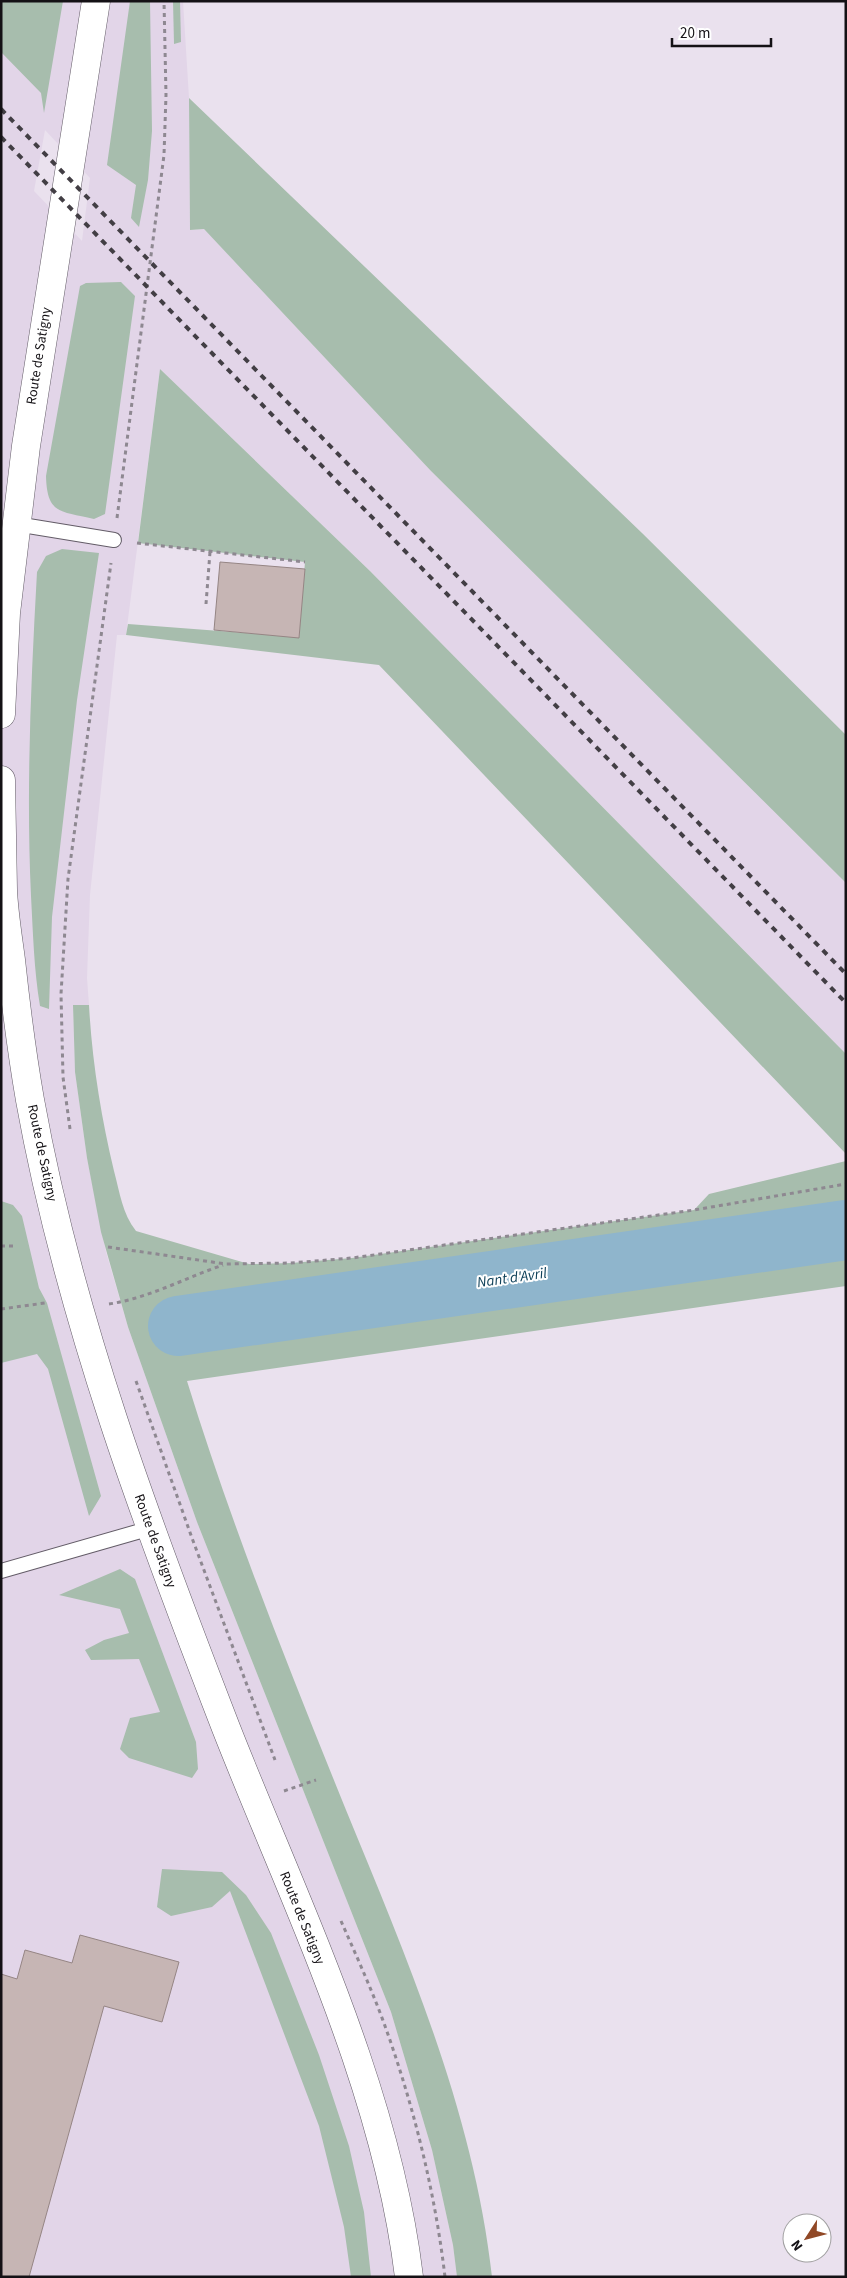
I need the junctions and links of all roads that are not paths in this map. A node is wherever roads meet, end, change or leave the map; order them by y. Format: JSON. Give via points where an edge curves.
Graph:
{"nodes":[{"id":1,"x":96,"y":1,"type":"edge"},
{"id":2,"x":16,"y":524,"type":"junction"},
{"id":3,"x":114,"y":540,"type":"road end"},
{"id":4,"x":1,"y":714,"type":"edge"},
{"id":5,"x":1,"y":780,"type":"edge"},
{"id":6,"x":150,"y":1528,"type":"junction"},
{"id":7,"x":1,"y":1572,"type":"edge"},
{"id":8,"x":409,"y":2277,"type":"edge"}],
"edges":[{"from":1,"to":2,"type":"street","name":"Route de Satigny","via":[[52,272]]},
{"from":2,"to":3,"type":"lane"},
{"from":2,"to":4,"type":"street","name":"Route de Satigny","via":[[6,613]]},
{"from":5,"to":6,"type":"street","name":"Route de Satigny","via":[[4,894],[30,1101],[76,1301]]},
{"from":6,"to":7,"type":"lane"},
{"from":6,"to":8,"type":"street","name":"Route de Satigny","via":[[343,2018],[371,2098],[392,2179]]}]}
